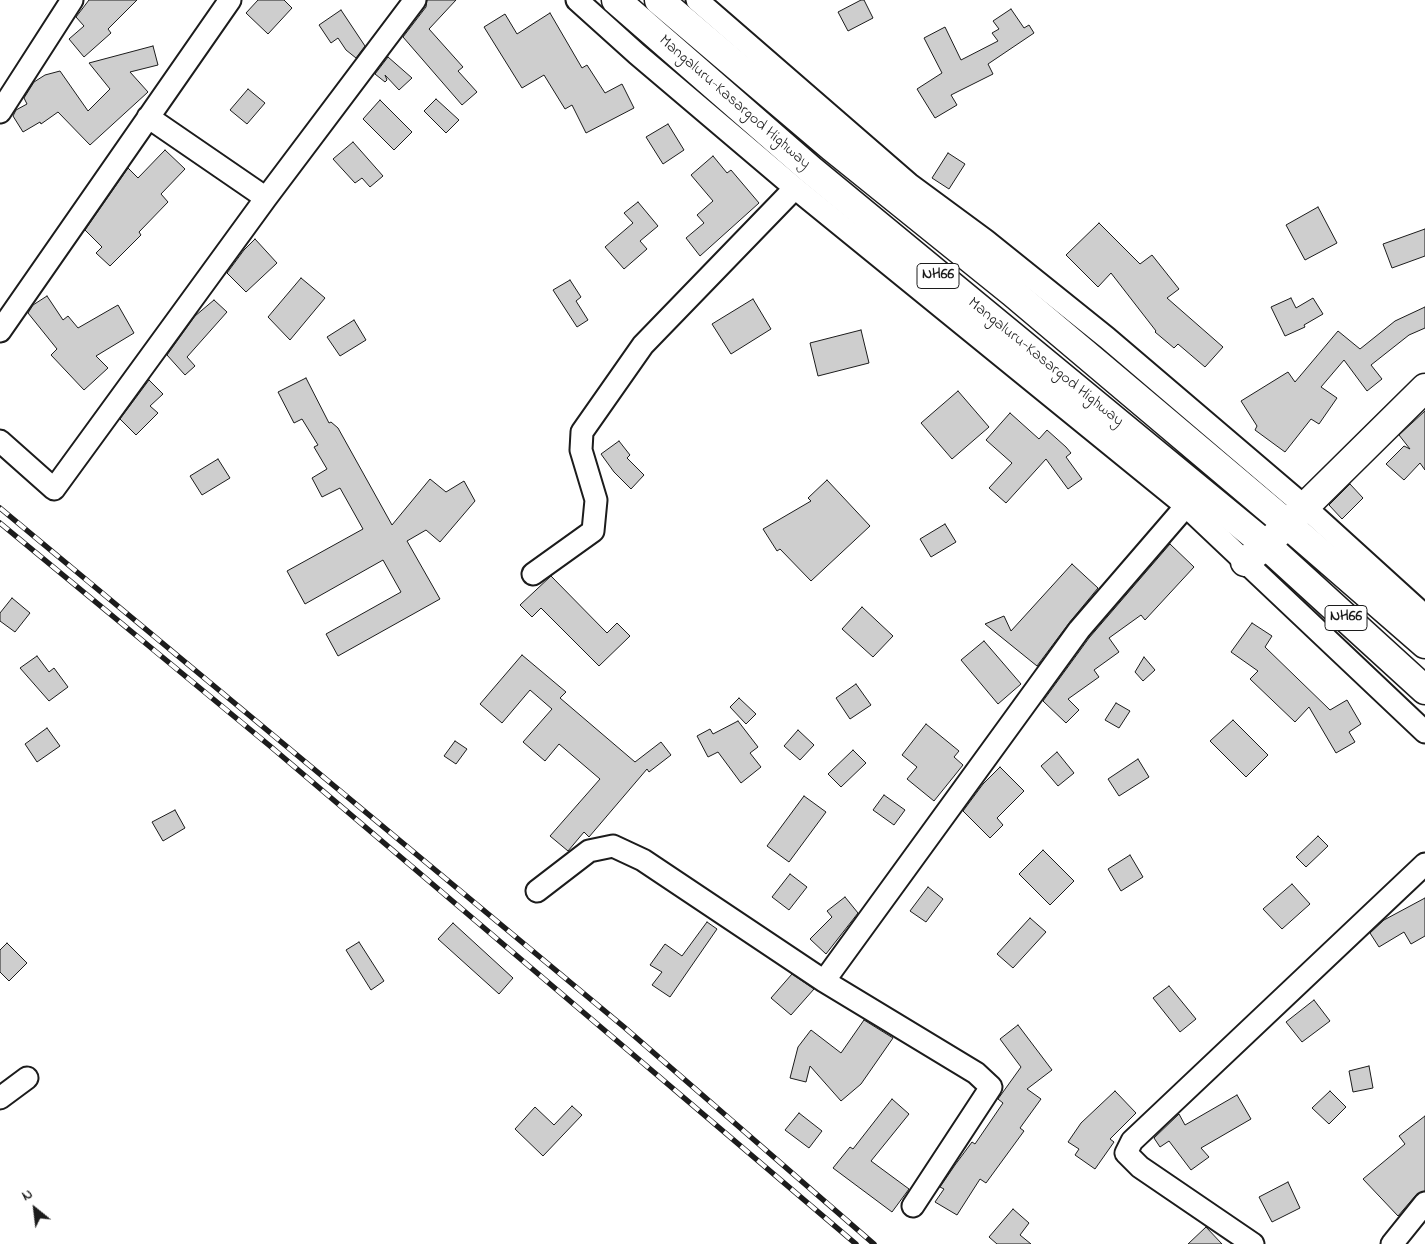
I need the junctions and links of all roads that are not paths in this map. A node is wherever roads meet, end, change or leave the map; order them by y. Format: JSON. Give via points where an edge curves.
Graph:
{"nodes":[{"id":1,"x":72,"y":0,"type":"edge"},
{"id":2,"x":230,"y":0,"type":"edge"},
{"id":3,"x":415,"y":0,"type":"edge"},
{"id":4,"x":577,"y":0,"type":"edge"},
{"id":5,"x":616,"y":0,"type":"edge"},
{"id":6,"x":660,"y":0,"type":"edge"},
{"id":7,"x":697,"y":0,"type":"edge"},
{"id":8,"x":0,"y":112,"type":"edge"},
{"id":9,"x":148,"y":117,"type":"junction"},
{"id":10,"x":795,"y":188,"type":"junction"},
{"id":11,"x":266,"y":198,"type":"junction"},
{"id":12,"x":0,"y":331,"type":"edge"},
{"id":13,"x":1425,"y":388,"type":"edge"},
{"id":14,"x":0,"y":441,"type":"edge"},
{"id":15,"x":1186,"y":506,"type":"junction"},
{"id":16,"x":1296,"y":515,"type":"junction"},
{"id":17,"x":1266,"y":545,"type":"junction"},
{"id":18,"x":1245,"y":562,"type":"junction"},
{"id":19,"x":533,"y":574,"type":"dead end"},
{"id":20,"x":1425,"y":616,"type":"edge"},
{"id":21,"x":1425,"y":644,"type":"edge"},
{"id":22,"x":1425,"y":690,"type":"edge"},
{"id":23,"x":1425,"y":732,"type":"edge"},
{"id":24,"x":1425,"y":864,"type":"edge"},
{"id":25,"x":537,"y":891,"type":"dead end"},
{"id":26,"x":824,"y":980,"type":"junction"},
{"id":27,"x":28,"y":1078,"type":"dead end"},
{"id":28,"x":0,"y":1098,"type":"edge"},
{"id":29,"x":1425,"y":1204,"type":"edge"},
{"id":30,"x":913,"y":1206,"type":"dead end"},
{"id":31,"x":1252,"y":1244,"type":"edge"},
{"id":32,"x":1392,"y":1244,"type":"edge"}],
"edges":[{"from":1,"to":8,"type":"street"},
{"from":2,"to":9,"type":"street"},
{"from":3,"to":11,"type":"street"},
{"from":4,"to":10,"type":"street"},
{"from":5,"to":17,"type":"main road","name":"Mangaluru-Kasargod Highway","number":"NH66","via":[[871,220]]},
{"from":6,"to":16,"type":"main road","name":"Mangaluru-Kasargod Highway","number":"NH66","via":[[832,147]]},
{"from":7,"to":16,"type":"street","via":[[909,184],[1100,332]]},
{"from":9,"to":11,"type":"street"},
{"from":9,"to":12,"type":"street"},
{"from":10,"to":15,"type":"street"},
{"from":10,"to":19,"type":"street","via":[[643,346],[582,432],[580,450],[596,500],[592,531]]},
{"from":11,"to":14,"type":"street","via":[[54,489]]},
{"from":13,"to":16,"type":"main road"},
{"from":15,"to":18,"type":"street"},
{"from":15,"to":26,"type":"street","via":[[1079,630]]},
{"from":16,"to":17,"type":"main road"},
{"from":16,"to":20,"type":"street"},
{"from":16,"to":21,"type":"main road","name":"Mangaluru-Kasargod Highway","number":"NH66"},
{"from":17,"to":18,"type":"main road"},
{"from":17,"to":22,"type":"main road","name":"Mangaluru-Kasargod Highway","number":"NH66"},
{"from":18,"to":23,"type":"street"},
{"from":24,"to":31,"type":"street","via":[[1132,1141],[1126,1153],[1140,1167]]},
{"from":25,"to":26,"type":"street","via":[[588,851],[613,846],[643,860]]},
{"from":26,"to":30,"type":"street","via":[[976,1073],[991,1087]]},
{"from":27,"to":28,"type":"street"},
{"from":29,"to":32,"type":"street"}]}
